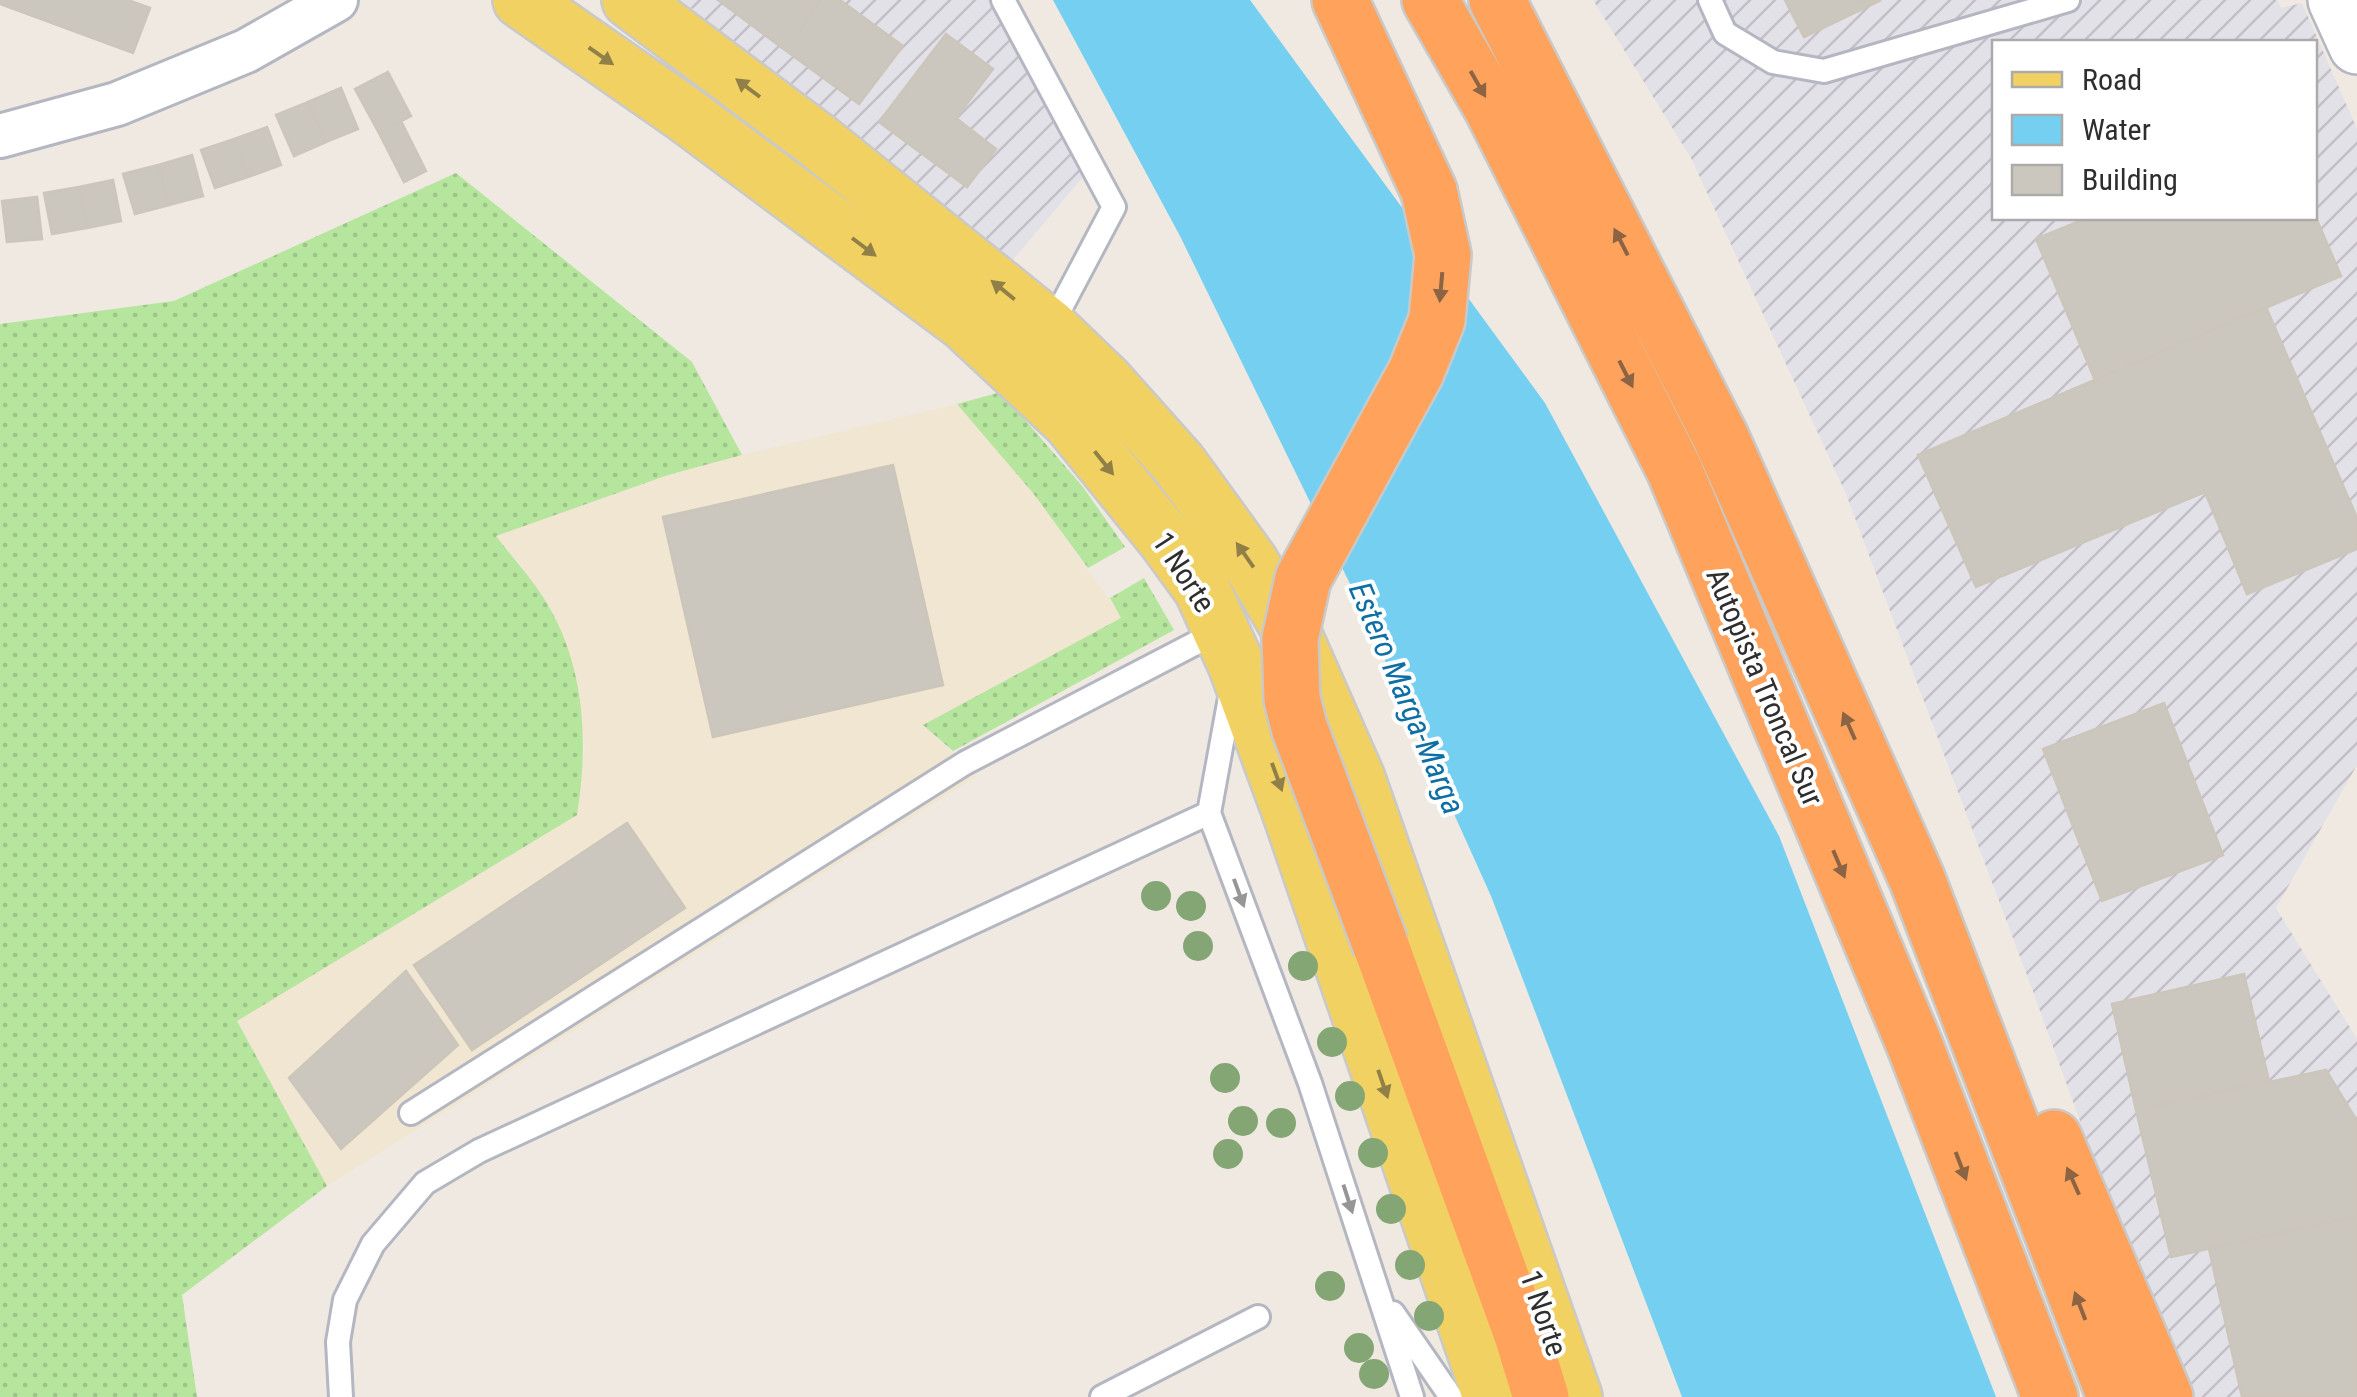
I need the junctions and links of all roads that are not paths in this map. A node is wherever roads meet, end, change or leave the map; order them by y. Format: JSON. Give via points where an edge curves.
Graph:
{"nodes":[{"id":1,"x":336,"y":0,"type":"edge"},
{"id":2,"x":521,"y":0,"type":"edge"},
{"id":3,"x":630,"y":0,"type":"edge"},
{"id":4,"x":1002,"y":0,"type":"edge"},
{"id":5,"x":1340,"y":0,"type":"edge"},
{"id":6,"x":1430,"y":0,"type":"edge"},
{"id":7,"x":1497,"y":0,"type":"edge"},
{"id":8,"x":1710,"y":0,"type":"edge"},
{"id":9,"x":2068,"y":0,"type":"edge"},
{"id":10,"x":2336,"y":0,"type":"edge"},
{"id":11,"x":2357,"y":46,"type":"edge"},
{"id":12,"x":0,"y":136,"type":"edge"},
{"id":13,"x":1050,"y":328,"type":"junction"},
{"id":14,"x":1229,"y":647,"type":"junction"},
{"id":15,"x":1209,"y":813,"type":"junction"},
{"id":16,"x":1917,"y":879,"type":"junction"},
{"id":17,"x":411,"y":1113,"type":"dead end"},
{"id":18,"x":1379,"y":1294,"type":"junction"},
{"id":19,"x":1258,"y":1317,"type":"dead end"},
{"id":20,"x":1555,"y":1345,"type":"junction"},
{"id":21,"x":341,"y":1397,"type":"edge"},
{"id":22,"x":1102,"y":1397,"type":"edge"},
{"id":23,"x":1412,"y":1397,"type":"edge"},
{"id":24,"x":1451,"y":1397,"type":"edge"},
{"id":25,"x":1491,"y":1397,"type":"edge"},
{"id":26,"x":1541,"y":1397,"type":"edge"},
{"id":27,"x":1574,"y":1397,"type":"edge"},
{"id":28,"x":1589,"y":1397,"type":"edge"},
{"id":29,"x":2050,"y":1397,"type":"edge"},
{"id":30,"x":2115,"y":1397,"type":"edge"},
{"id":31,"x":2165,"y":1397,"type":"edge"}],
"edges":[{"from":1,"to":12,"type":"street","via":[[246,51],[117,104]]},
{"from":2,"to":14,"type":"main road","name":"1 Norte","one_way":true,"via":[[686,114],[965,324],[1070,421],[1202,589]]},
{"from":13,"to":3,"type":"main road","name":"1 Norte","one_way":true},
{"from":4,"to":13,"type":"lane","via":[[1114,208]]},
{"from":5,"to":26,"type":"highway","one_way":true,"bridge":true,"via":[[1429,191],[1443,255],[1436,320],[1416,372],[1303,579],[1290,639],[1292,699]]},
{"from":6,"to":29,"type":"highway","name":"Autopista Troncal Sur","one_way":true,"via":[[1492,108],[1674,469],[1915,1046]]},
{"from":16,"to":7,"type":"highway","name":"Autopista Troncal Sur","one_way":true,"via":[[1720,438]]},
{"from":8,"to":9,"type":"lane","via":[[1726,33],[1773,62],[1824,71]]},
{"from":10,"to":11,"type":"main road"},
{"from":20,"to":13,"type":"main road","name":"1 Norte","one_way":true,"via":[[1357,779],[1295,638],[1179,464]]},
{"from":14,"to":15,"type":"lane"},
{"from":14,"to":17,"type":"lane","via":[[965,763]]},
{"from":14,"to":25,"type":"main road","name":"1 Norte","one_way":true},
{"from":15,"to":18,"type":"lane","one_way":true,"via":[[1310,1083]]},
{"from":15,"to":21,"type":"lane","via":[[479,1151],[425,1184],[374,1244],[346,1300],[338,1342]]},
{"from":30,"to":16,"type":"highway","name":"Autopista Troncal Sur","one_way":true},
{"from":31,"to":16,"type":"highway","one_way":true,"via":[[2031,1087]]},
{"from":18,"to":23,"type":"lane"},
{"from":18,"to":24,"type":"lane"},
{"from":19,"to":22,"type":"lane"},
{"from":20,"to":27,"type":"main road","name":"1 Norte"},
{"from":20,"to":28,"type":"lane"}]}
